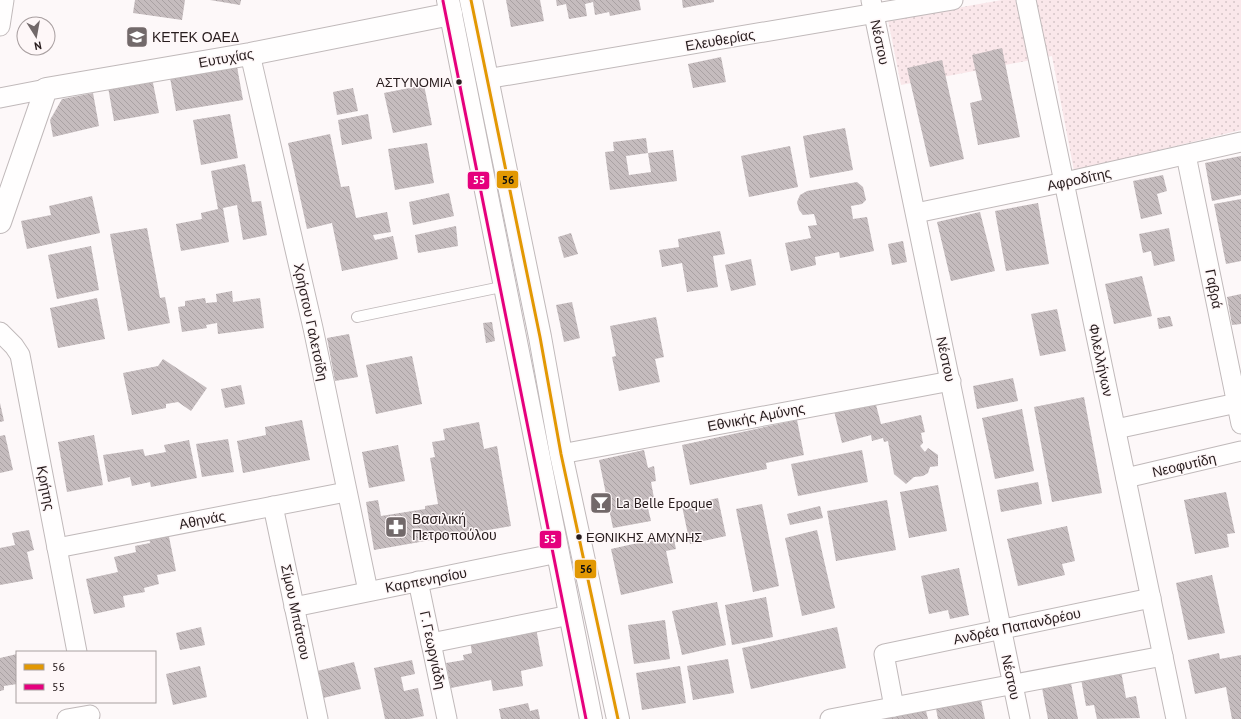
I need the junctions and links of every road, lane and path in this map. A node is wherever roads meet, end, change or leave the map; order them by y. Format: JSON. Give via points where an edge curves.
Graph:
{"nodes":[{"id":1,"x":4,"y":0,"type":"edge"},
{"id":2,"x":471,"y":0,"type":"edge"},
{"id":3,"x":953,"y":0,"type":"edge"},
{"id":4,"x":1026,"y":0,"type":"edge"},
{"id":5,"x":450,"y":7,"type":"edge"},
{"id":6,"x":872,"y":7,"type":"edge"},
{"id":7,"x":0,"y":26,"type":"edge"},
{"id":8,"x":250,"y":54,"type":"junction"},
{"id":9,"x":486,"y":79,"type":"junction"},
{"id":10,"x":46,"y":89,"type":"junction"},
{"id":11,"x":0,"y":98,"type":"edge"},
{"id":12,"x":1241,"y":142,"type":"edge"},
{"id":13,"x":1186,"y":155,"type":"junction"},
{"id":14,"x":1065,"y":182,"type":"junction"},
{"id":15,"x":916,"y":213,"type":"junction"},
{"id":16,"x":0,"y":222,"type":"edge"},
{"id":17,"x":506,"y":286,"type":"junction"},
{"id":18,"x":357,"y":317,"type":"dead end"},
{"id":19,"x":0,"y":332,"type":"edge"},
{"id":20,"x":951,"y":381,"type":"junction"},
{"id":21,"x":1237,"y":403,"type":"junction"},
{"id":22,"x":1241,"y":424,"type":"edge"},
{"id":23,"x":1116,"y":429,"type":"junction"},
{"id":24,"x":1241,"y":451,"type":"edge"},
{"id":25,"x":561,"y":454,"type":"junction"},
{"id":26,"x":1126,"y":478,"type":"junction"},
{"id":27,"x":346,"y":492,"type":"junction"},
{"id":28,"x":274,"y":506,"type":"junction"},
{"id":29,"x":57,"y":548,"type":"junction"},
{"id":30,"x":558,"y":553,"type":"junction"},
{"id":31,"x":418,"y":581,"type":"junction"},
{"id":32,"x":368,"y":591,"type":"junction"},
{"id":33,"x":1151,"y":598,"type":"junction"},
{"id":34,"x":294,"y":607,"type":"junction"},
{"id":35,"x":570,"y":615,"type":"junction"},
{"id":36,"x":1001,"y":629,"type":"junction"},
{"id":37,"x":431,"y":643,"type":"junction"},
{"id":38,"x":77,"y":651,"type":"edge"},
{"id":39,"x":1163,"y":656,"type":"junction"},
{"id":40,"x":1012,"y":684,"type":"junction"},
{"id":41,"x":894,"y":707,"type":"junction"},
{"id":42,"x":89,"y":712,"type":"edge"},
{"id":43,"x":68,"y":719,"type":"edge"},
{"id":44,"x":318,"y":719,"type":"edge"},
{"id":45,"x":447,"y":719,"type":"edge"},
{"id":46,"x":591,"y":719,"type":"edge"},
{"id":47,"x":618,"y":719,"type":"edge"},
{"id":48,"x":830,"y":719,"type":"edge"},
{"id":49,"x":1020,"y":719,"type":"edge"},
{"id":50,"x":1176,"y":719,"type":"edge"}],
"edges":[{"from":1,"to":7,"type":"street"},
{"from":2,"to":9,"type":"main road"},
{"from":3,"to":6,"type":"street","name":"Ελευθερίας"},
{"from":4,"to":14,"type":"street","name":"Φιλελλήνων"},
{"from":5,"to":8,"type":"main road","name":"Ευτυχίας"},
{"from":5,"to":17,"type":"main road"},
{"from":6,"to":9,"type":"street","name":"Ελευθερίας"},
{"from":6,"to":15,"type":"street","name":"Νέστου"},
{"from":8,"to":10,"type":"main road","name":"Ευτυχίας"},
{"from":8,"to":27,"type":"street","name":"Χρήστου Γαλετσίδη","via":[[313,328]]},
{"from":9,"to":25,"type":"main road","via":[[540,337]]},
{"from":10,"to":11,"type":"street","name":"Ευτυχίας"},
{"from":10,"to":16,"type":"main road"},
{"from":12,"to":13,"type":"street","name":"Αφροδίτης"},
{"from":13,"to":14,"type":"street","name":"Αφροδίτης"},
{"from":13,"to":21,"type":"street","name":"Γαβρά"},
{"from":14,"to":15,"type":"street","name":"Αφροδίτης"},
{"from":14,"to":23,"type":"street","name":"Φιλελλήνων"},
{"from":15,"to":20,"type":"street","name":"Νέστου"},
{"from":17,"to":18,"type":"lane"},
{"from":17,"to":30,"type":"main road"},
{"from":19,"to":29,"type":"street","name":"Κρήτης","via":[[20,355]]},
{"from":20,"to":25,"type":"street","name":"Εθνικής Αμύνης"},
{"from":20,"to":36,"type":"street","name":"Νέστου"},
{"from":21,"to":22,"type":"street","name":"Γαβρά"},
{"from":21,"to":23,"type":"street"},
{"from":23,"to":26,"type":"street","name":"Φιλελλήνων"},
{"from":24,"to":26,"type":"street","name":"Νεοφυτίδη"},
{"from":25,"to":47,"type":"main road"},
{"from":26,"to":33,"type":"street","name":"Φιλελλήνων"},
{"from":27,"to":28,"type":"street","name":"Αθηνάς"},
{"from":27,"to":32,"type":"street","name":"Χρήστου Γαλετσίδη"},
{"from":28,"to":29,"type":"street","name":"Αθηνάς"},
{"from":28,"to":34,"type":"street","name":"Σίμου Μπάτσου"},
{"from":29,"to":38,"type":"street","name":"Κρήτης"},
{"from":30,"to":31,"type":"street","name":"Καρπενησίου"},
{"from":30,"to":35,"type":"main road"},
{"from":31,"to":32,"type":"street","name":"Καρπενησίου"},
{"from":31,"to":37,"type":"street","name":"Γ. Γεωργιάδη"},
{"from":32,"to":34,"type":"street","name":"Καρπενησίου"},
{"from":33,"to":36,"type":"street","name":"Ανδρέα Παπανδρέου"},
{"from":33,"to":39,"type":"street","name":"Φιλελλήνων"},
{"from":34,"to":44,"type":"street","name":"Σίμου Μπάτσου"},
{"from":35,"to":37,"type":"street"},
{"from":35,"to":46,"type":"main road"},
{"from":36,"to":40,"type":"street","name":"Νέστου"},
{"from":36,"to":41,"type":"street","name":"Ανδρέα Παπανδρέου","via":[[884,654]]},
{"from":37,"to":45,"type":"street","name":"Γ. Γεωργιάδη"},
{"from":39,"to":40,"type":"street"},
{"from":39,"to":50,"type":"street","name":"Φιλελλήνων"},
{"from":40,"to":41,"type":"street"},
{"from":40,"to":49,"type":"street","name":"Νέστου"},
{"from":41,"to":48,"type":"street"},
{"from":42,"to":43,"type":"street"}]}
